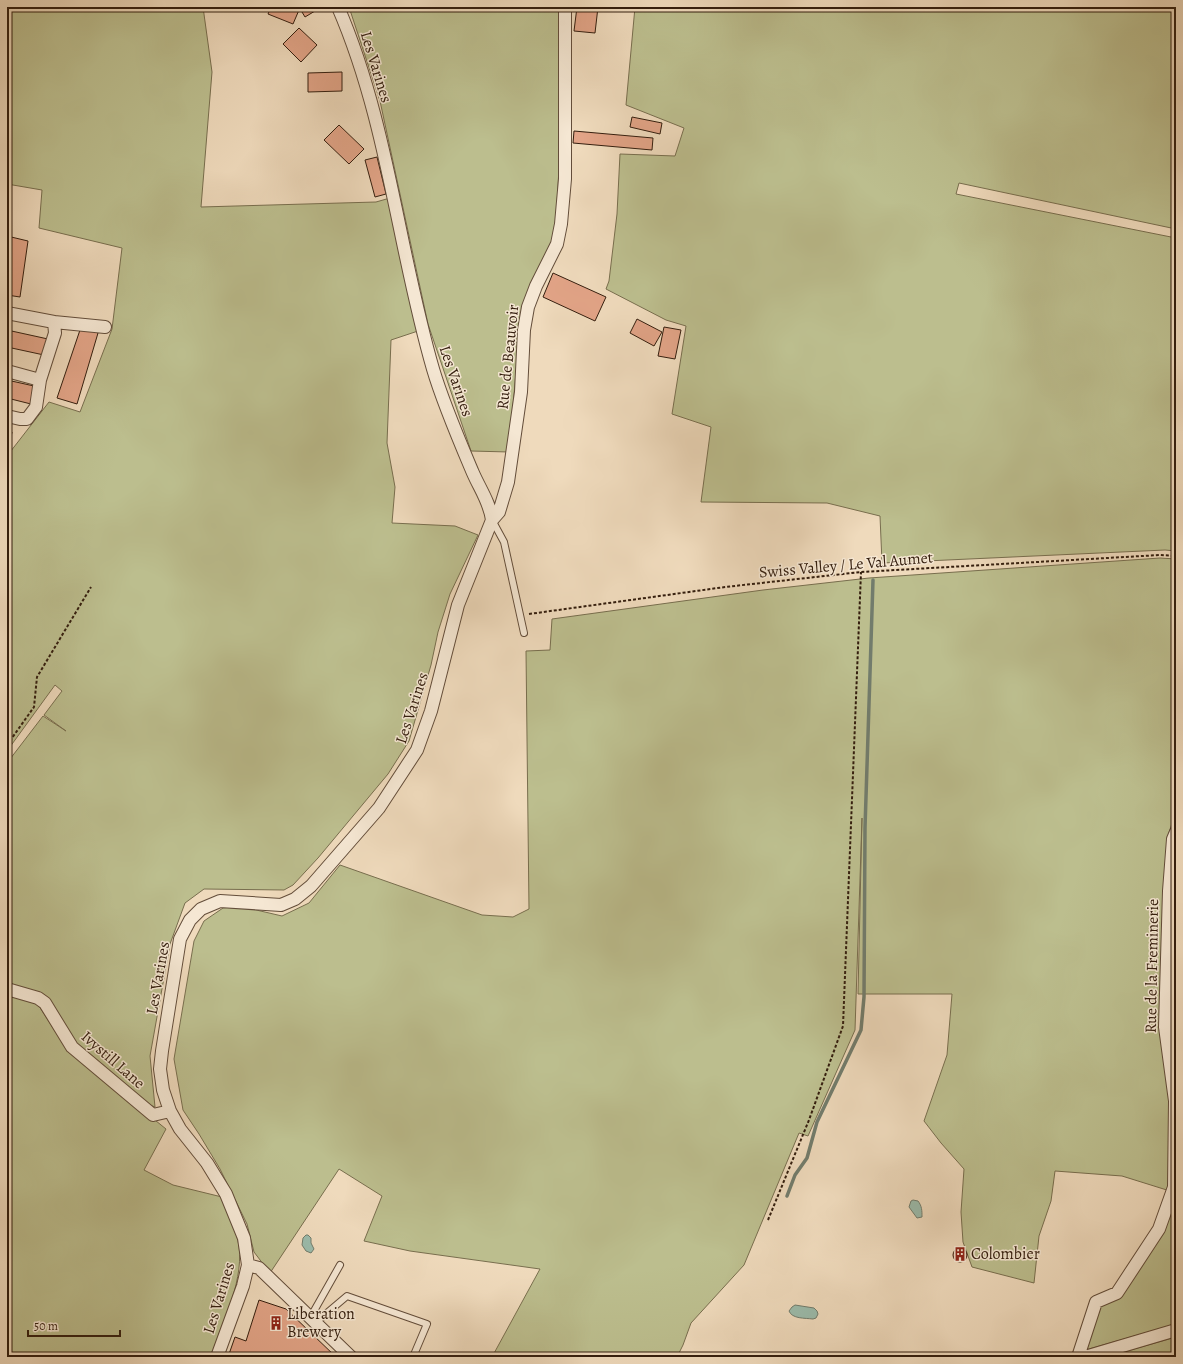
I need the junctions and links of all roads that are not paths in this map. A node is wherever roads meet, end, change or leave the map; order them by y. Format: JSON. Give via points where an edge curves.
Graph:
{"nodes":[{"id":1,"x":338,"y":7,"type":"edge"},
{"id":2,"x":565,"y":7,"type":"edge"},
{"id":3,"x":7,"y":313,"type":"edge"},
{"id":4,"x":54,"y":322,"type":"junction"},
{"id":5,"x":106,"y":326,"type":"dead end"},
{"id":6,"x":7,"y":371,"type":"edge"},
{"id":7,"x":40,"y":380,"type":"junction"},
{"id":8,"x":7,"y":416,"type":"edge"},
{"id":9,"x":492,"y":520,"type":"junction"},
{"id":10,"x":524,"y":633,"type":"dead end"},
{"id":11,"x":1176,"y":832,"type":"edge"},
{"id":12,"x":7,"y":989,"type":"edge"},
{"id":13,"x":170,"y":1111,"type":"junction"},
{"id":14,"x":248,"y":1265,"type":"junction"},
{"id":15,"x":340,"y":1265,"type":"dead end"},
{"id":16,"x":313,"y":1320,"type":"junction"},
{"id":17,"x":1176,"y":1330,"type":"edge"},
{"id":18,"x":217,"y":1357,"type":"edge"},
{"id":19,"x":351,"y":1357,"type":"edge"},
{"id":20,"x":413,"y":1357,"type":"edge"},
{"id":21,"x":1078,"y":1357,"type":"edge"},
{"id":22,"x":1085,"y":1357,"type":"edge"}],
"edges":[{"from":1,"to":9,"type":"street","name":"Les Varines","via":[[370,98],[387,162],[433,370],[473,473],[491,510]]},
{"from":2,"to":9,"type":"street","name":"Rue de Beauvoir","via":[[565,179],[561,224],[557,244],[528,307],[512,459],[499,512]]},
{"from":3,"to":4,"type":"street"},
{"from":4,"to":5,"type":"street"},
{"from":4,"to":7,"type":"street","via":[[55,334]]},
{"from":6,"to":7,"type":"street"},
{"from":7,"to":8,"type":"street","via":[[36,407],[27,419]]},
{"from":9,"to":10,"type":"lane","via":[[504,542]]},
{"from":9,"to":13,"type":"street","name":"Les Varines","via":[[458,605],[431,711],[417,750],[379,808],[311,886],[295,899],[281,905],[220,901],[201,909],[190,920],[180,940],[160,1068],[163,1090]]},
{"from":11,"to":21,"type":"street","name":"Rue de la Freminerie","via":[[1173,839],[1170,890],[1165,1026],[1175,1101],[1174,1187],[1159,1229],[1118,1293],[1096,1302]]},
{"from":12,"to":13,"type":"street","name":"Ivystill Lane","via":[[38,998],[44,1003],[72,1047],[153,1115]]},
{"from":13,"to":14,"type":"street","name":"Les Varines","via":[[180,1129],[208,1163],[226,1194],[244,1238]]},
{"from":14,"to":16,"type":"street","via":[[260,1268]]},
{"from":14,"to":18,"type":"street","name":"Les Varines"},
{"from":15,"to":16,"type":"lane"},
{"from":16,"to":19,"type":"street"},
{"from":16,"to":20,"type":"lane","via":[[347,1296],[390,1310],[427,1324]]},
{"from":17,"to":22,"type":"street"}]}
